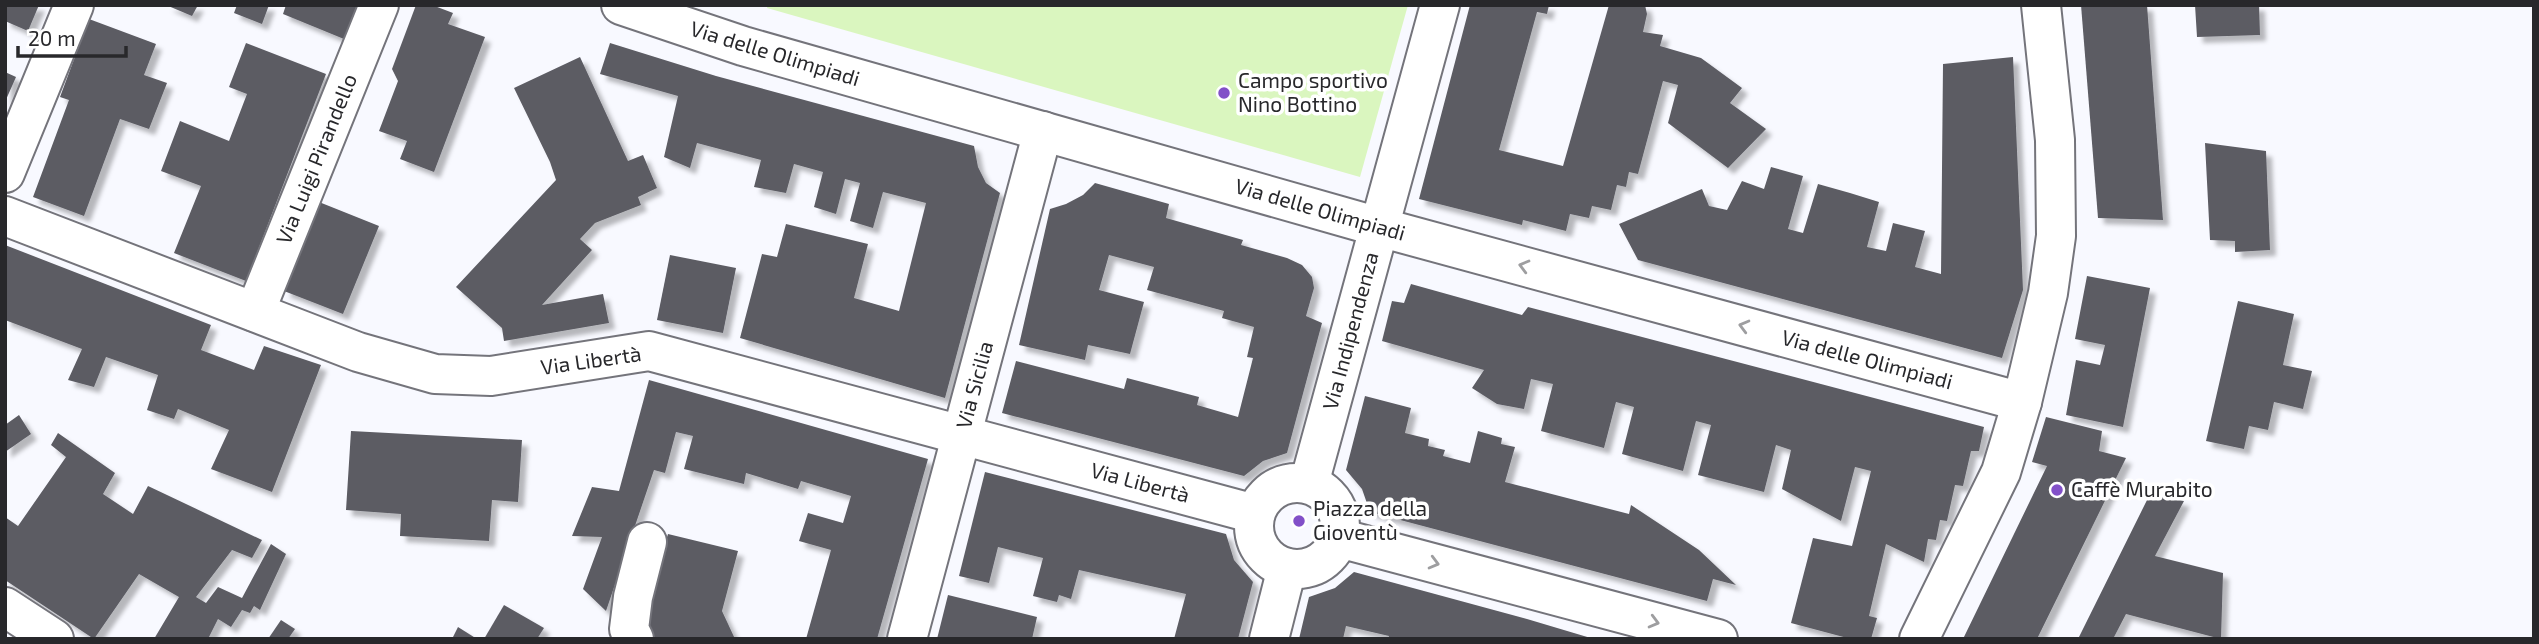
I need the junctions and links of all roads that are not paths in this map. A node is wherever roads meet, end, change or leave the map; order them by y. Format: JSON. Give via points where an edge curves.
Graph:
{"nodes":[{"id":1,"x":74,"y":5,"type":"edge"},
{"id":2,"x":379,"y":5,"type":"edge"},
{"id":3,"x":621,"y":5,"type":"edge"},
{"id":4,"x":1440,"y":5,"type":"edge"},
{"id":5,"x":2041,"y":5,"type":"edge"},
{"id":6,"x":1042,"y":131,"type":"junction"},
{"id":7,"x":5,"y":173,"type":"edge"},
{"id":8,"x":5,"y":216,"type":"edge"},
{"id":9,"x":1379,"y":227,"type":"junction"},
{"id":10,"x":255,"y":312,"type":"junction"},
{"id":11,"x":2022,"y":402,"type":"junction"},
{"id":12,"x":962,"y":435,"type":"junction"},
{"id":13,"x":1313,"y":469,"type":"junction"},
{"id":14,"x":1241,"y":510,"type":"junction"},
{"id":15,"x":1354,"y":541,"type":"junction"},
{"id":16,"x":647,"y":542,"type":"dead end"},
{"id":17,"x":1284,"y":582,"type":"junction"},
{"id":18,"x":5,"y":607,"type":"edge"},
{"id":19,"x":54,"y":639,"type":"edge"},
{"id":20,"x":634,"y":639,"type":"edge"},
{"id":21,"x":907,"y":639,"type":"edge"},
{"id":22,"x":1269,"y":639,"type":"edge"},
{"id":23,"x":1718,"y":639,"type":"edge"},
{"id":24,"x":1919,"y":639,"type":"edge"}],
"edges":[{"from":1,"to":7,"type":"street"},
{"from":2,"to":10,"type":"street","name":"Via Luigi Pirandello"},
{"from":3,"to":6,"type":"street","name":"Via delle Olimpiadi","via":[[743,46]]},
{"from":4,"to":9,"type":"street","name":"Via Indipendenza"},
{"from":5,"to":11,"type":"street","via":[[2055,140],[2056,236],[2048,293]]},
{"from":6,"to":9,"type":"street","name":"Via delle Olimpiadi"},
{"from":6,"to":12,"type":"street","name":"Via Sicilia"},
{"from":8,"to":10,"type":"street","name":"Via Libertà"},
{"from":11,"to":9,"type":"street","name":"Via delle Olimpiadi","one_way":true},
{"from":9,"to":13,"type":"street","name":"Via Indipendenza"},
{"from":10,"to":12,"type":"street","name":"Via Libertà","via":[[358,352],[435,374],[491,376],[649,351]]},
{"from":11,"to":24,"type":"street","via":[[2001,472]]},
{"from":12,"to":14,"type":"street","name":"Via Libertà"},
{"from":12,"to":21,"type":"street","name":"Via Sicilia"},
{"from":13,"to":14,"type":"street"},
{"from":13,"to":15,"type":"street"},
{"from":14,"to":17,"type":"street"},
{"from":15,"to":17,"type":"street"},
{"from":15,"to":23,"type":"street","one_way":true},
{"from":16,"to":20,"type":"street","via":[[629,629]]},
{"from":17,"to":22,"type":"street"},
{"from":18,"to":19,"type":"street"}]}
